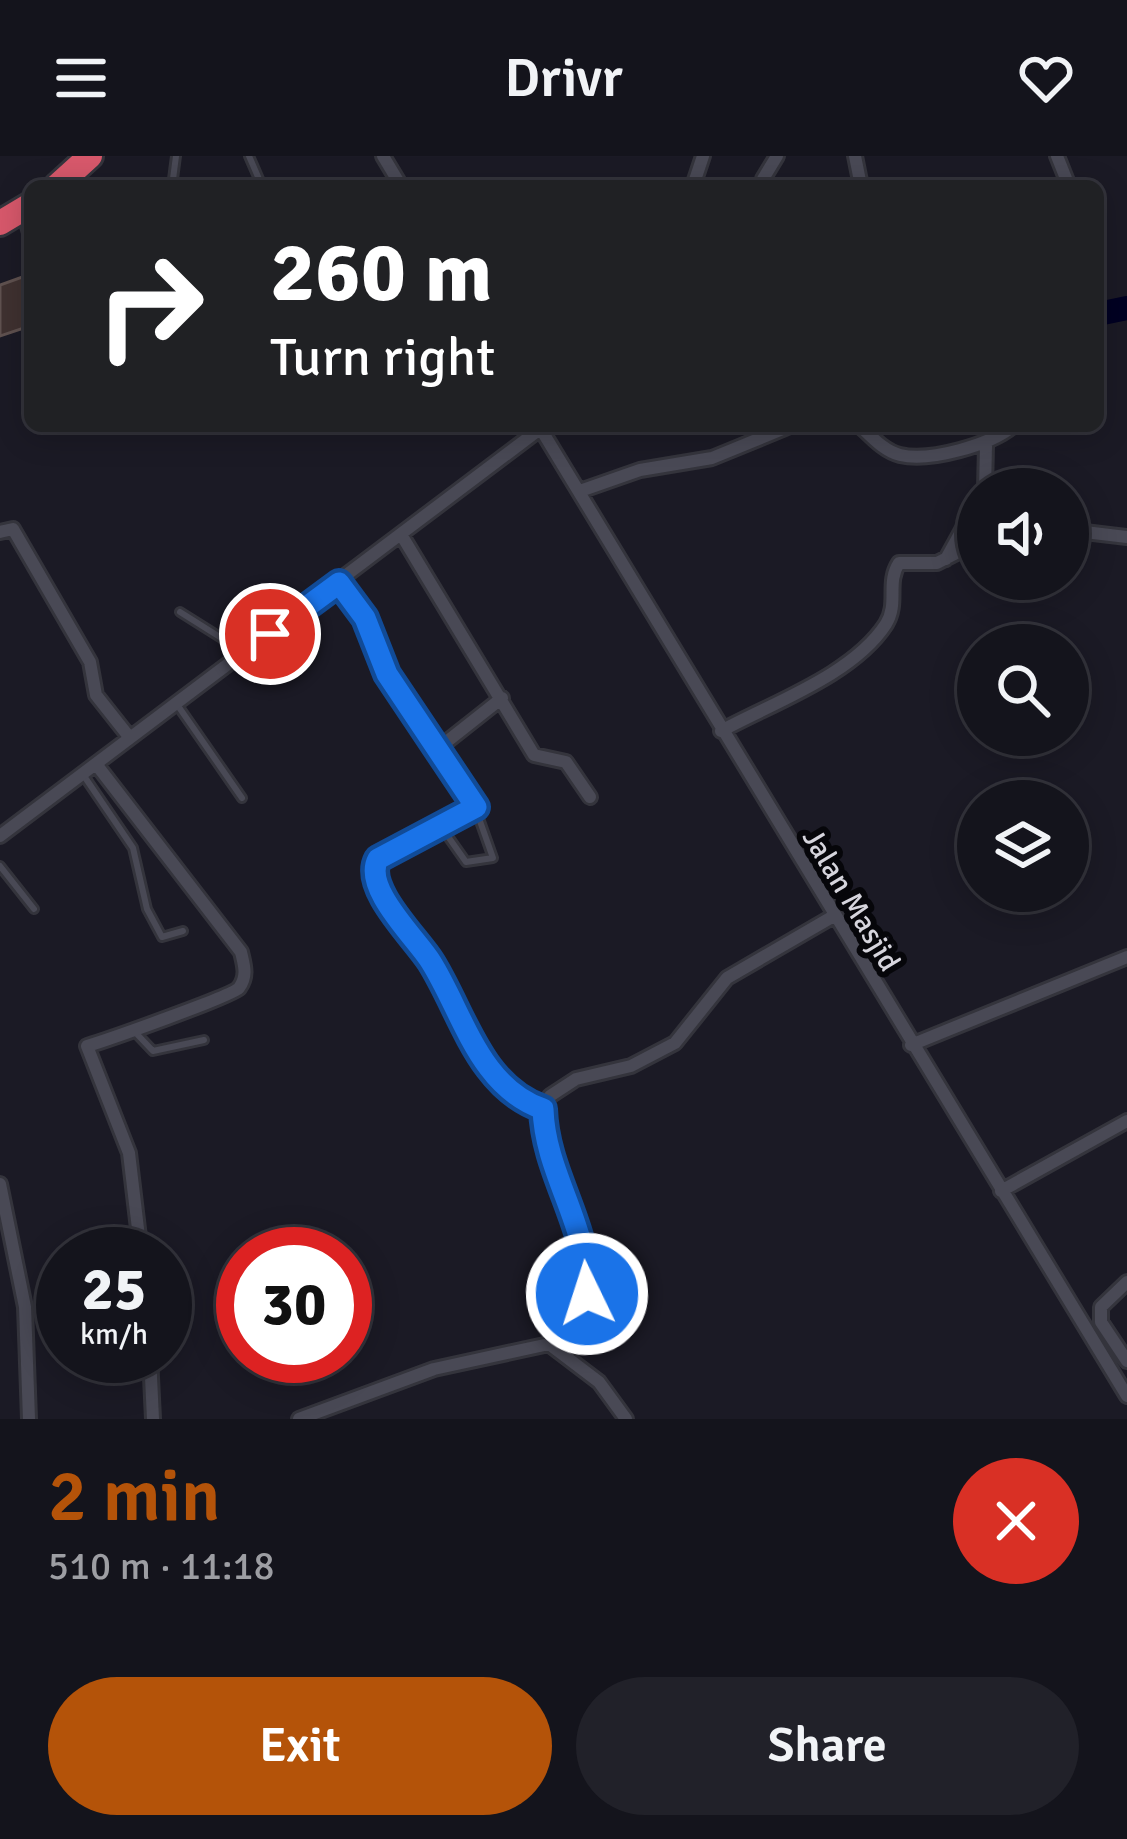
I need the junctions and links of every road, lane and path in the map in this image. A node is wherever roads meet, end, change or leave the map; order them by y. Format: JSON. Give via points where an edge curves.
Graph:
{"nodes":[{"id":1,"x":90,"y":156,"type":"edge"},
{"id":2,"x":176,"y":156,"type":"edge"},
{"id":3,"x":777,"y":156,"type":"edge"},
{"id":4,"x":172,"y":179,"type":"dead end"},
{"id":5,"x":763,"y":179,"type":"dead end"},
{"id":6,"x":64,"y":180,"type":"edge"},
{"id":7,"x":535,"y":432,"type":"edge"},
{"id":8,"x":543,"y":432,"type":"edge"},
{"id":9,"x":775,"y":432,"type":"edge"},
{"id":10,"x":868,"y":432,"type":"edge"},
{"id":11,"x":1005,"y":432,"type":"edge"},
{"id":12,"x":986,"y":446,"type":"junction"},
{"id":13,"x":985,"y":468,"type":"edge"},
{"id":14,"x":580,"y":491,"type":"junction"},
{"id":15,"x":0,"y":532,"type":"edge"},
{"id":16,"x":1089,"y":532,"type":"edge"},
{"id":17,"x":402,"y":536,"type":"junction"},
{"id":18,"x":957,"y":537,"type":"edge"},
{"id":19,"x":1127,"y":537,"type":"edge"},
{"id":20,"x":957,"y":553,"type":"edge"},
{"id":21,"x":945,"y":560,"type":"junction"},
{"id":22,"x":339,"y":583,"type":"junction"},
{"id":23,"x":180,"y":612,"type":"dead end"},
{"id":24,"x":236,"y":659,"type":"junction"},
{"id":25,"x":502,"y":698,"type":"junction"},
{"id":26,"x":176,"y":704,"type":"junction"},
{"id":27,"x":721,"y":731,"type":"junction"},
{"id":28,"x":130,"y":738,"type":"junction"},
{"id":29,"x":440,"y":747,"type":"junction"},
{"id":30,"x":96,"y":764,"type":"junction"},
{"id":31,"x":83,"y":773,"type":"junction"},
{"id":32,"x":590,"y":797,"type":"dead end"},
{"id":33,"x":242,"y":798,"type":"dead end"},
{"id":34,"x":476,"y":807,"type":"junction"},
{"id":35,"x":442,"y":828,"type":"junction"},
{"id":36,"x":0,"y":836,"type":"edge"},
{"id":37,"x":0,"y":866,"type":"edge"},
{"id":38,"x":34,"y":909,"type":"dead end"},
{"id":39,"x":832,"y":917,"type":"junction"},
{"id":40,"x":182,"y":932,"type":"dead end"},
{"id":41,"x":1127,"y":957,"type":"edge"},
{"id":42,"x":134,"y":1031,"type":"junction"},
{"id":43,"x":204,"y":1040,"type":"dead end"},
{"id":44,"x":911,"y":1045,"type":"junction"},
{"id":45,"x":543,"y":1109,"type":"junction"},
{"id":46,"x":1127,"y":1121,"type":"edge"},
{"id":47,"x":0,"y":1184,"type":"edge"},
{"id":48,"x":1001,"y":1191,"type":"junction"},
{"id":49,"x":138,"y":1227,"type":"edge"},
{"id":50,"x":1127,"y":1282,"type":"edge"},
{"id":51,"x":549,"y":1344,"type":"junction"},
{"id":52,"x":1126,"y":1357,"type":"edge"},
{"id":53,"x":151,"y":1383,"type":"edge"},
{"id":54,"x":1127,"y":1396,"type":"edge"},
{"id":55,"x":29,"y":1419,"type":"edge"},
{"id":56,"x":153,"y":1419,"type":"edge"},
{"id":57,"x":299,"y":1419,"type":"edge"},
{"id":58,"x":626,"y":1419,"type":"edge"}],
"edges":[{"from":1,"to":6,"type":"highway"},
{"from":2,"to":4,"type":"lane"},
{"from":3,"to":5,"type":"street"},
{"from":7,"to":17,"type":"street"},
{"from":8,"to":14,"type":"street","name":"Jalan Masjid"},
{"from":9,"to":14,"type":"street","via":[[712,458]]},
{"from":10,"to":12,"type":"street","via":[[899,455]]},
{"from":11,"to":12,"type":"street"},
{"from":12,"to":13,"type":"street"},
{"from":14,"to":27,"type":"street","name":"Jalan Masjid"},
{"from":15,"to":28,"type":"street","via":[[13,529],[90,662],[96,695]]},
{"from":16,"to":19,"type":"street"},
{"from":17,"to":22,"type":"street"},
{"from":17,"to":25,"type":"street"},
{"from":18,"to":21,"type":"street"},
{"from":20,"to":21,"type":"street"},
{"from":21,"to":27,"type":"street","via":[[899,562],[890,615],[866,647]]},
{"from":22,"to":24,"type":"street"},
{"from":22,"to":29,"type":"street","via":[[365,618],[387,674]]},
{"from":23,"to":24,"type":"lane"},
{"from":24,"to":26,"type":"street"},
{"from":25,"to":29,"type":"street"},
{"from":25,"to":32,"type":"street","via":[[534,754],[566,762]]},
{"from":26,"to":28,"type":"street"},
{"from":26,"to":33,"type":"lane"},
{"from":27,"to":39,"type":"street","name":"Jalan Masjid"},
{"from":28,"to":30,"type":"street"},
{"from":29,"to":34,"type":"street"},
{"from":30,"to":31,"type":"street"},
{"from":30,"to":42,"type":"street","via":[[241,952],[246,970],[234,992]]},
{"from":31,"to":36,"type":"street"},
{"from":31,"to":40,"type":"lane","via":[[133,848],[162,937]]},
{"from":34,"to":35,"type":"street"},
{"from":34,"to":35,"type":"lane","via":[[494,858],[466,862]]},
{"from":35,"to":45,"type":"street","via":[[378,859],[374,874],[485,1062]]},
{"from":37,"to":38,"type":"lane"},
{"from":39,"to":44,"type":"street","name":"Jalan Masjid"},
{"from":39,"to":45,"type":"street","via":[[727,978],[675,1043],[632,1066],[576,1078]]},
{"from":41,"to":44,"type":"street"},
{"from":42,"to":43,"type":"lane","via":[[152,1051]]},
{"from":42,"to":49,"type":"street","via":[[87,1046],[129,1153]]},
{"from":44,"to":48,"type":"street","name":"Jalan Masjid"},
{"from":45,"to":51,"type":"street","via":[[588,1274],[587,1294]]},
{"from":46,"to":48,"type":"street"},
{"from":47,"to":55,"type":"street","via":[[25,1307]]},
{"from":48,"to":54,"type":"street","name":"Jalan Masjid"},
{"from":50,"to":52,"type":"street","via":[[1101,1306],[1101,1322]]},
{"from":51,"to":57,"type":"street","via":[[434,1369]]},
{"from":51,"to":58,"type":"street","via":[[599,1382]]},
{"from":53,"to":56,"type":"street"}]}
